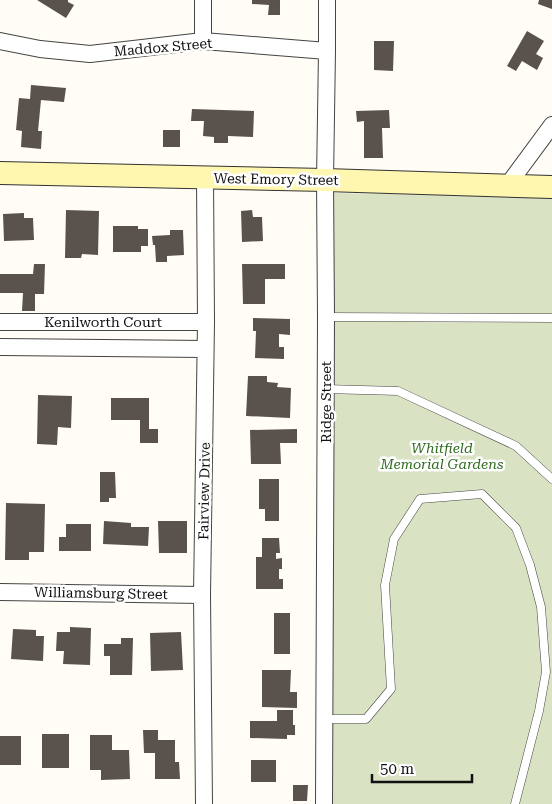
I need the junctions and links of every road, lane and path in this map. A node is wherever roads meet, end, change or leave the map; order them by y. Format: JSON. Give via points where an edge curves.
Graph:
{"nodes":[{"id":1,"x":203,"y":0,"type":"edge"},
{"id":2,"x":327,"y":0,"type":"edge"},
{"id":3,"x":0,"y":41,"type":"edge"},
{"id":4,"x":203,"y":41,"type":"junction"},
{"id":5,"x":327,"y":51,"type":"junction"},
{"id":6,"x":552,"y":125,"type":"edge"},
{"id":7,"x":0,"y":173,"type":"edge"},
{"id":8,"x":205,"y":177,"type":"junction"},
{"id":9,"x":325,"y":180,"type":"junction"},
{"id":10,"x":507,"y":186,"type":"junction"},
{"id":11,"x":550,"y":189,"type":"edge"},
{"id":12,"x":326,"y":317,"type":"junction"},
{"id":13,"x":552,"y":318,"type":"edge"},
{"id":14,"x":0,"y":322,"type":"edge"},
{"id":15,"x":206,"y":322,"type":"junction"},
{"id":16,"x":0,"y":347,"type":"edge"},
{"id":17,"x":205,"y":349,"type":"junction"},
{"id":18,"x":325,"y":389,"type":"junction"},
{"id":19,"x":552,"y":479,"type":"edge"},
{"id":20,"x":0,"y":592,"type":"edge"},
{"id":21,"x":202,"y":594,"type":"junction"},
{"id":22,"x":324,"y":719,"type":"junction"},
{"id":23,"x":204,"y":804,"type":"edge"},
{"id":24,"x":324,"y":804,"type":"edge"},
{"id":25,"x":515,"y":804,"type":"edge"}],
"edges":[{"from":1,"to":4,"type":"street"},
{"from":2,"to":5,"type":"street","name":"Ridge Street"},
{"from":3,"to":4,"type":"street","name":"Maddox Street","via":[[90,54]]},
{"from":4,"to":5,"type":"street","name":"Maddox Street"},
{"from":5,"to":9,"type":"street","name":"Ridge Street"},
{"from":6,"to":10,"type":"street"},
{"from":7,"to":8,"type":"street","name":"West Emory Street"},
{"from":8,"to":9,"type":"street","name":"West Emory Street"},
{"from":8,"to":15,"type":"street","name":"Fairview Drive"},
{"from":9,"to":10,"type":"street","name":"West Emory Street"},
{"from":9,"to":12,"type":"street","name":"Ridge Street"},
{"from":10,"to":11,"type":"street","name":"West Emory Street"},
{"from":12,"to":13,"type":"lane"},
{"from":12,"to":18,"type":"street","name":"Ridge Street"},
{"from":14,"to":15,"type":"street","name":"Kenilworth Court"},
{"from":15,"to":17,"type":"street","name":"Fairview Drive"},
{"from":16,"to":17,"type":"street","name":"Kenilworth Court"},
{"from":17,"to":21,"type":"street","name":"Fairview Drive"},
{"from":18,"to":19,"type":"lane","via":[[398,391],[516,446]]},
{"from":18,"to":22,"type":"street","name":"Ridge Street"},
{"from":20,"to":21,"type":"street","name":"Williamsburg Street"},
{"from":21,"to":23,"type":"street","name":"Fairview Drive"},
{"from":22,"to":24,"type":"street","name":"Ridge Street"},
{"from":22,"to":25,"type":"lane","via":[[366,719],[391,689],[385,585],[394,539],[420,499],[482,494],[516,528],[541,607],[546,672]]}]}
